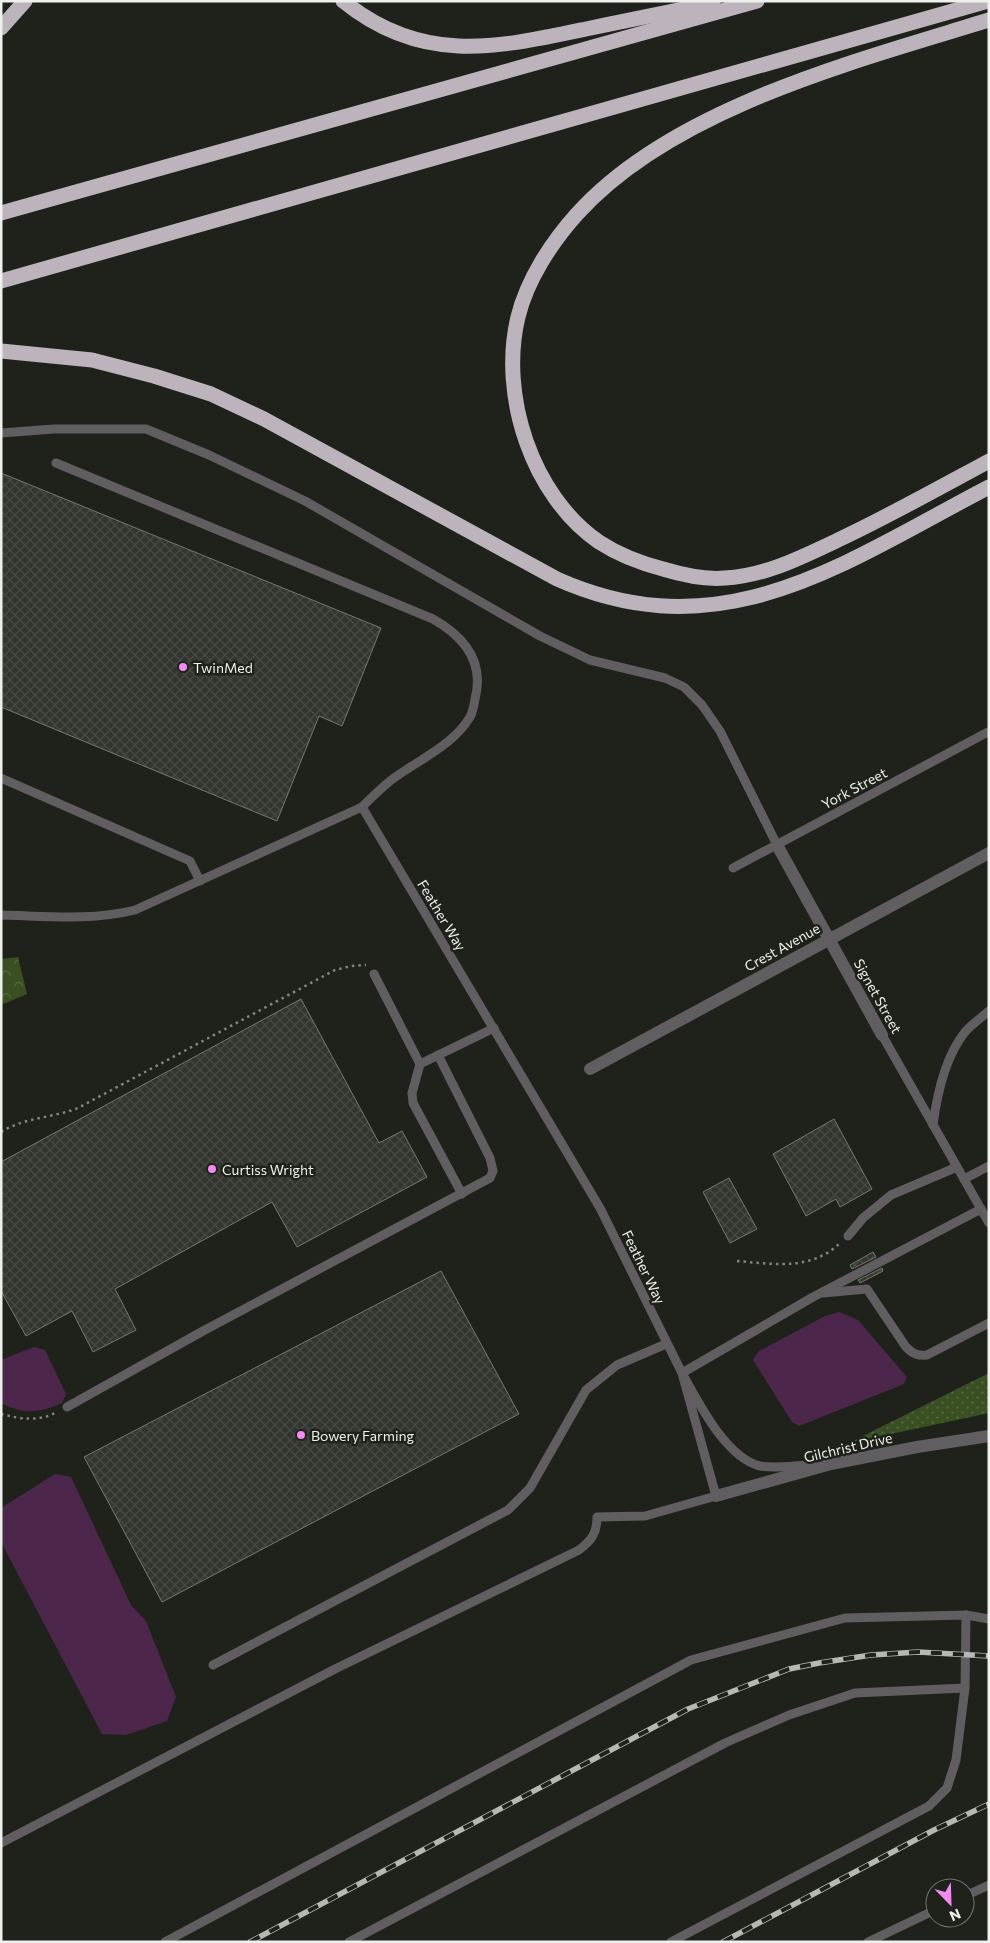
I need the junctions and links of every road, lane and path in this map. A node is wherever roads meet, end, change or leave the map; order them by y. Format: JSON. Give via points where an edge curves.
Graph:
{"nodes":[{"id":1,"x":25,"y":1,"type":"edge"},
{"id":2,"x":343,"y":1,"type":"edge"},
{"id":3,"x":724,"y":1,"type":"edge"},
{"id":4,"x":757,"y":1,"type":"edge"},
{"id":5,"x":988,"y":1,"type":"edge"},
{"id":6,"x":989,"y":20,"type":"edge"},
{"id":7,"x":1,"y":28,"type":"edge"},
{"id":8,"x":1,"y":213,"type":"edge"},
{"id":9,"x":1,"y":281,"type":"edge"},
{"id":10,"x":1,"y":350,"type":"edge"},
{"id":11,"x":1,"y":433,"type":"edge"},
{"id":12,"x":989,"y":461,"type":"edge"},
{"id":13,"x":56,"y":463,"type":"dead end"},
{"id":14,"x":989,"y":487,"type":"edge"},
{"id":15,"x":988,"y":732,"type":"edge"},
{"id":16,"x":1,"y":778,"type":"edge"},
{"id":17,"x":362,"y":807,"type":"junction"},
{"id":18,"x":777,"y":845,"type":"junction"},
{"id":19,"x":989,"y":853,"type":"edge"},
{"id":20,"x":733,"y":868,"type":"dead end"},
{"id":21,"x":200,"y":881,"type":"junction"},
{"id":22,"x":1,"y":915,"type":"edge"},
{"id":23,"x":829,"y":939,"type":"junction"},
{"id":24,"x":374,"y":974,"type":"joint"},
{"id":25,"x":989,"y":1011,"type":"edge"},
{"id":26,"x":494,"y":1028,"type":"junction"},
{"id":27,"x":882,"y":1035,"type":"joint"},
{"id":28,"x":438,"y":1055,"type":"junction"},
{"id":29,"x":420,"y":1064,"type":"junction"},
{"id":30,"x":590,"y":1068,"type":"dead end"},
{"id":31,"x":933,"y":1125,"type":"junction"},
{"id":32,"x":1,"y":1132,"type":"edge"},
{"id":33,"x":956,"y":1164,"type":"junction"},
{"id":34,"x":989,"y":1166,"type":"edge"},
{"id":35,"x":964,"y":1179,"type":"junction"},
{"id":36,"x":462,"y":1194,"type":"junction"},
{"id":37,"x":981,"y":1209,"type":"junction"},
{"id":38,"x":989,"y":1223,"type":"edge"},
{"id":39,"x":848,"y":1236,"type":"joint"},
{"id":40,"x":738,"y":1261,"type":"dead end"},
{"id":41,"x":817,"y":1294,"type":"junction"},
{"id":42,"x":989,"y":1323,"type":"edge"},
{"id":43,"x":666,"y":1344,"type":"junction"},
{"id":44,"x":682,"y":1373,"type":"junction"},
{"id":45,"x":67,"y":1407,"type":"joint"},
{"id":46,"x":1,"y":1414,"type":"edge"},
{"id":47,"x":989,"y":1436,"type":"edge"},
{"id":48,"x":832,"y":1464,"type":"junction"},
{"id":49,"x":716,"y":1496,"type":"junction"},
{"id":50,"x":966,"y":1615,"type":"junction"},
{"id":51,"x":989,"y":1619,"type":"edge"},
{"id":52,"x":213,"y":1665,"type":"dead end"},
{"id":53,"x":965,"y":1688,"type":"junction"},
{"id":54,"x":1,"y":1843,"type":"edge"},
{"id":55,"x":989,"y":1885,"type":"edge"},
{"id":56,"x":975,"y":1891,"type":"edge"},
{"id":57,"x":925,"y":1915,"type":"edge"},
{"id":58,"x":165,"y":1942,"type":"edge"},
{"id":59,"x":349,"y":1942,"type":"edge"},
{"id":60,"x":671,"y":1942,"type":"edge"},
{"id":61,"x":868,"y":1942,"type":"edge"}],
"edges":[{"from":1,"to":7,"type":"highway"},
{"from":2,"to":3,"type":"highway","via":[[382,26],[408,37],[443,45],[490,47]]},
{"from":4,"to":8,"type":"highway"},
{"from":5,"to":9,"type":"highway"},
{"from":6,"to":12,"type":"highway","via":[[888,51],[749,101],[634,165],[577,214],[541,264],[527,290],[518,318],[512,374],[516,408],[534,458],[559,502],[576,522],[596,540],[618,553],[643,564],[698,577],[723,579],[748,575],[804,557]]},
{"from":10,"to":14,"type":"highway","via":[[92,360],[211,394],[264,418],[557,579],[583,591],[638,604],[724,605],[768,594],[823,573]]},
{"from":11,"to":18,"type":"lane","via":[[146,429],[305,501],[540,636],[590,660],[665,678],[684,687],[702,704],[720,731]]},
{"from":13,"to":17,"type":"lane","via":[[433,619],[453,631],[467,645],[477,670],[477,692],[471,717],[450,739],[390,781]]},
{"from":15,"to":18,"type":"lane","name":"York Street"},
{"from":16,"to":21,"type":"lane","via":[[190,861]]},
{"from":17,"to":21,"type":"lane"},
{"from":17,"to":26,"type":"lane","name":"Feather Way"},
{"from":18,"to":20,"type":"lane","name":"York Street"},
{"from":18,"to":23,"type":"street","name":"Signet Street"},
{"from":19,"to":23,"type":"street","name":"Crest Avenue"},
{"from":21,"to":22,"type":"lane","via":[[135,910],[112,915]]},
{"from":23,"to":27,"type":"street","name":"Signet Street"},
{"from":23,"to":30,"type":"street","name":"Crest Avenue"},
{"from":24,"to":29,"type":"lane"},
{"from":24,"to":32,"type":"path","via":[[366,965],[335,970],[78,1108],[62,1114],[31,1118]]},
{"from":25,"to":31,"type":"lane","via":[[965,1032],[946,1066]]},
{"from":26,"to":28,"type":"lane"},
{"from":26,"to":43,"type":"lane","name":"Feather Way","via":[[600,1208]]},
{"from":27,"to":31,"type":"lane","name":"Signet Street"},
{"from":28,"to":29,"type":"lane"},
{"from":28,"to":36,"type":"lane","via":[[492,1166],[490,1178]]},
{"from":29,"to":36,"type":"lane","via":[[412,1093],[413,1103]]},
{"from":31,"to":33,"type":"lane","name":"Signet Street"},
{"from":33,"to":35,"type":"lane","name":"Signet Street"},
{"from":33,"to":39,"type":"lane","via":[[891,1195],[863,1218]]},
{"from":34,"to":35,"type":"lane"},
{"from":35,"to":37,"type":"lane","name":"Signet Street"},
{"from":36,"to":45,"type":"lane","via":[[202,1331]]},
{"from":37,"to":38,"type":"lane","name":"Signet Street"},
{"from":37,"to":41,"type":"lane"},
{"from":39,"to":40,"type":"path","via":[[832,1251],[812,1262],[796,1265]]},
{"from":41,"to":42,"type":"lane","via":[[867,1289],[906,1347],[920,1356]]},
{"from":41,"to":44,"type":"lane"},
{"from":43,"to":44,"type":"lane","name":"Feather Way"},
{"from":43,"to":52,"type":"lane","via":[[616,1365],[586,1390],[530,1488],[508,1510]]},
{"from":44,"to":48,"type":"lane","name":"Feather Way","via":[[699,1404],[733,1450],[746,1462],[762,1466]]},
{"from":44,"to":49,"type":"lane","name":"Feather Way"},
{"from":45,"to":46,"type":"path","via":[[46,1418],[21,1419]]},
{"from":47,"to":48,"type":"street","name":"Gilchrist Drive"},
{"from":48,"to":49,"type":"street","name":"Gilchrist Drive"},
{"from":49,"to":54,"type":"lane","via":[[645,1516],[597,1517],[597,1530],[591,1541],[579,1550],[335,1669]]},
{"from":50,"to":51,"type":"lane"},
{"from":50,"to":53,"type":"lane"},
{"from":50,"to":58,"type":"lane","via":[[845,1618],[691,1660]]},
{"from":53,"to":59,"type":"lane","via":[[855,1693],[789,1715],[725,1743]]},
{"from":53,"to":60,"type":"lane","via":[[956,1760],[947,1788],[929,1806]]},
{"from":55,"to":56,"type":"lane"},
{"from":57,"to":61,"type":"lane"}]}
